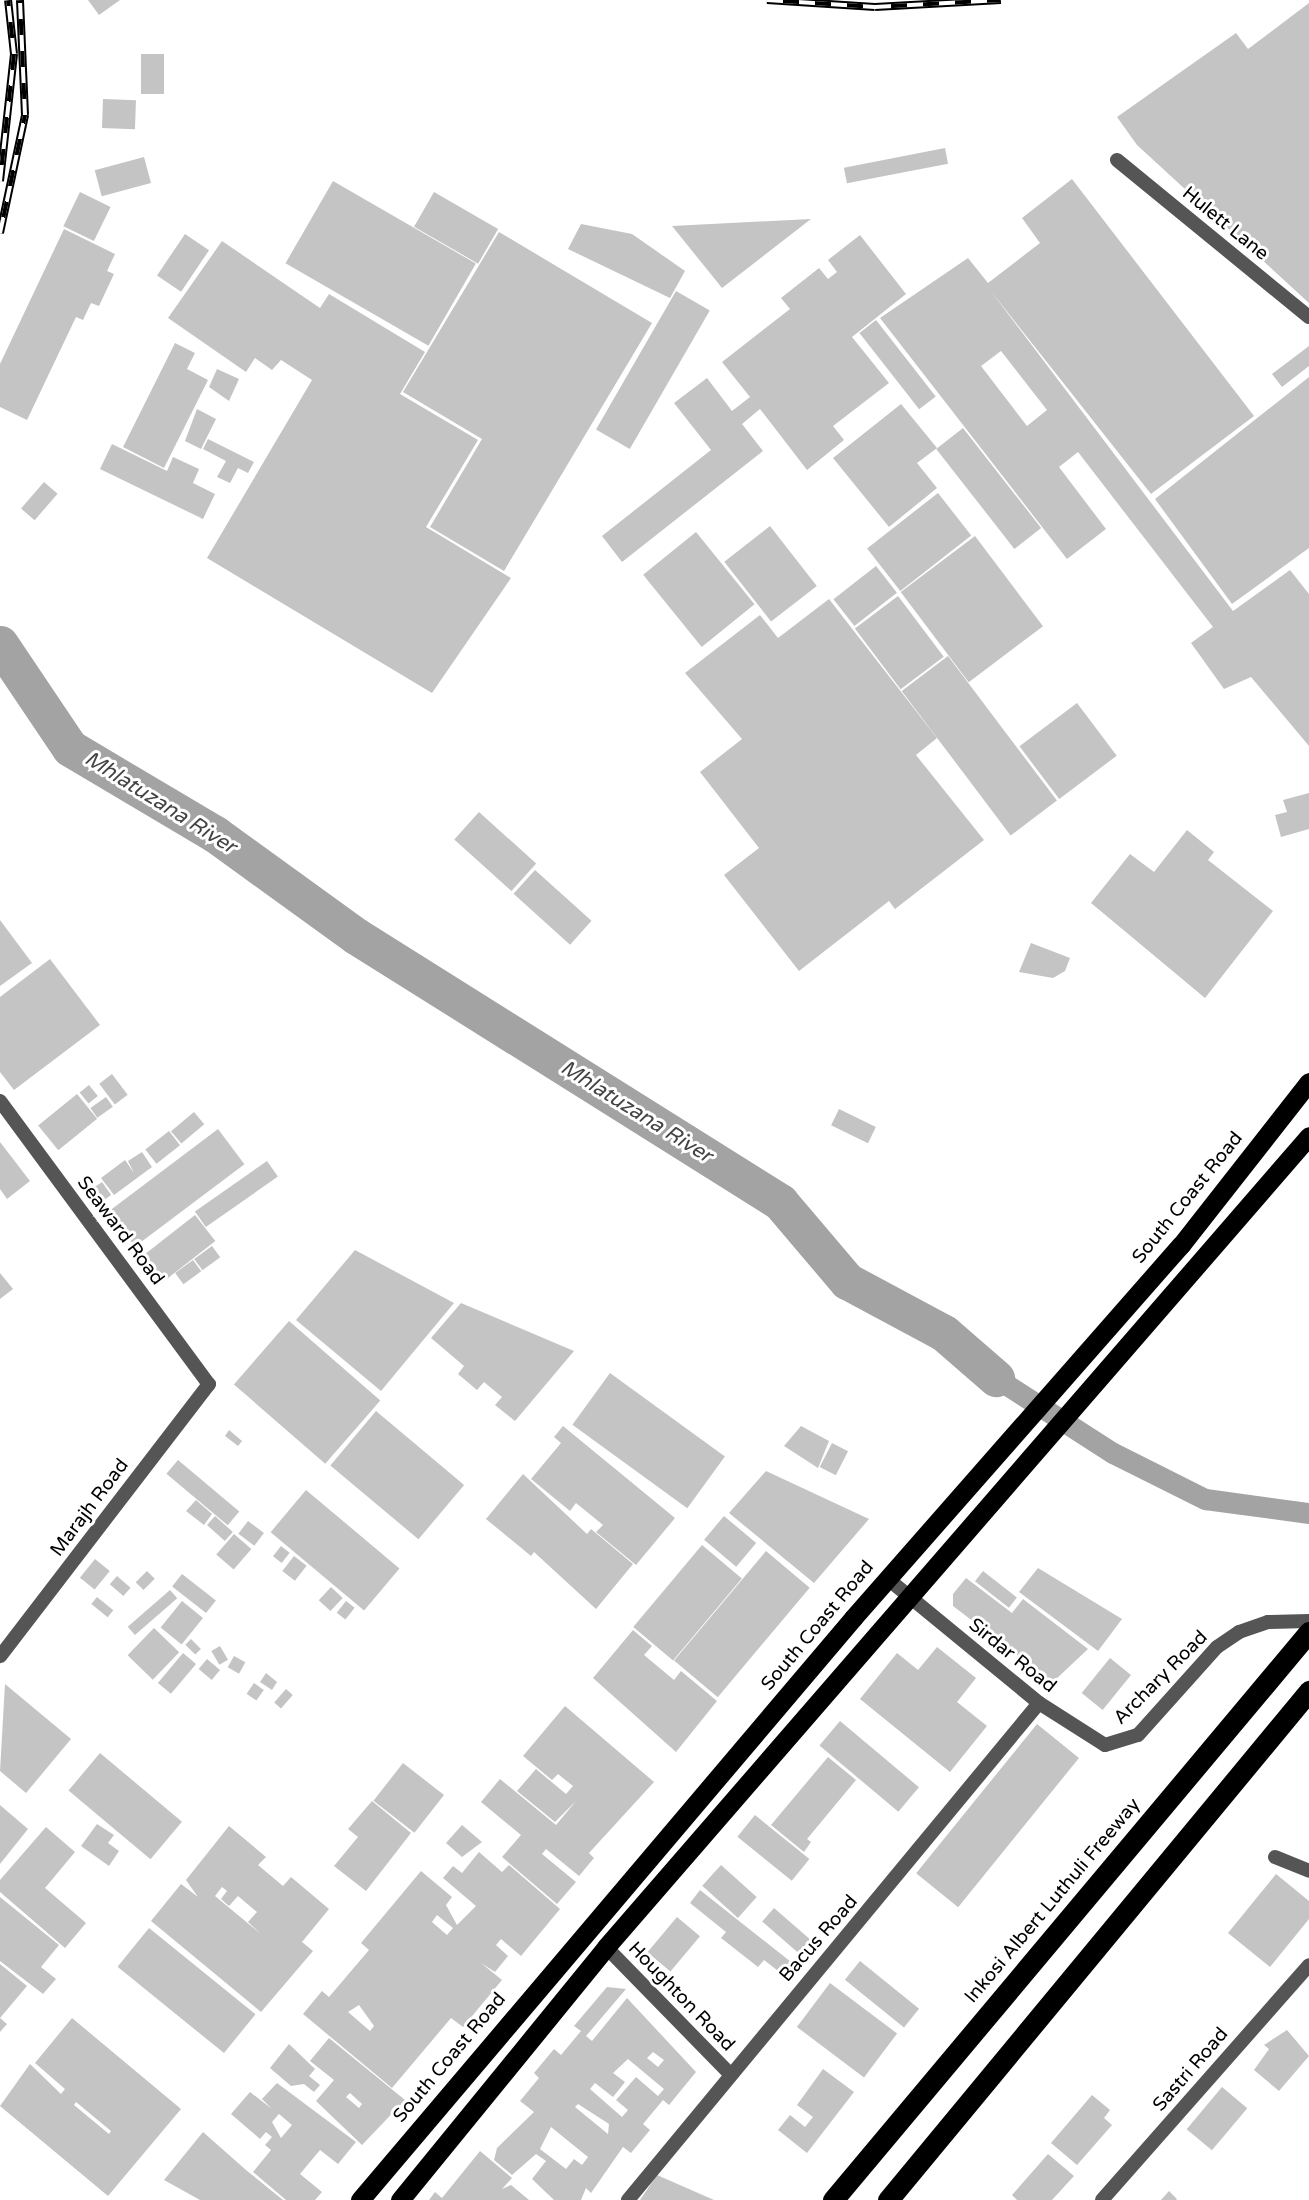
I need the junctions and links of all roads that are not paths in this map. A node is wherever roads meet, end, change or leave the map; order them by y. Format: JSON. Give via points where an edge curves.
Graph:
{"nodes":[{"id":1,"x":1117,"y":160,"type":"dead end"},
{"id":2,"x":1309,"y":317,"type":"edge"},
{"id":3,"x":1309,"y":1082,"type":"edge"},
{"id":4,"x":0,"y":1101,"type":"edge"},
{"id":5,"x":1309,"y":1136,"type":"edge"},
{"id":6,"x":209,"y":1384,"type":"joint"},
{"id":7,"x":888,"y":1579,"type":"junction"},
{"id":8,"x":909,"y":1596,"type":"junction"},
{"id":9,"x":1309,"y":1621,"type":"edge"},
{"id":10,"x":1309,"y":1632,"type":"edge"},
{"id":11,"x":0,"y":1656,"type":"edge"},
{"id":12,"x":1309,"y":1690,"type":"edge"},
{"id":13,"x":1039,"y":1703,"type":"junction"},
{"id":14,"x":1121,"y":1744,"type":"joint"},
{"id":15,"x":1275,"y":1857,"type":"dead end"},
{"id":16,"x":1309,"y":1871,"type":"edge"},
{"id":17,"x":606,"y":1947,"type":"junction"},
{"id":18,"x":1309,"y":1965,"type":"edge"},
{"id":19,"x":729,"y":2073,"type":"junction"},
{"id":20,"x":360,"y":2200,"type":"edge"},
{"id":21,"x":400,"y":2200,"type":"edge"},
{"id":22,"x":628,"y":2200,"type":"edge"},
{"id":23,"x":833,"y":2200,"type":"edge"},
{"id":24,"x":888,"y":2200,"type":"edge"},
{"id":25,"x":1102,"y":2200,"type":"edge"}],
"edges":[{"from":1,"to":2,"type":"street","name":"Hulett Lane"},
{"from":3,"to":7,"type":"highway","name":"South Coast Road","via":[[1181,1245]]},
{"from":4,"to":6,"type":"street","name":"Seaward Road"},
{"from":5,"to":8,"type":"highway"},
{"from":6,"to":11,"type":"street","name":"Marajh Road"},
{"from":7,"to":8,"type":"street","name":"Sirdar Road"},
{"from":7,"to":20,"type":"highway","name":"South Coast Road"},
{"from":8,"to":13,"type":"street","name":"Sirdar Road"},
{"from":8,"to":17,"type":"highway"},
{"from":9,"to":14,"type":"street","name":"Archary Road","via":[[1268,1622],[1239,1632]]},
{"from":10,"to":23,"type":"highway","name":"Inkosi Albert Luthuli Freeway"},
{"from":12,"to":24,"type":"highway"},
{"from":13,"to":14,"type":"street","name":"Sirdar Road","via":[[1085,1738]]},
{"from":13,"to":19,"type":"street","name":"Bacus Road"},
{"from":15,"to":16,"type":"street"},
{"from":17,"to":19,"type":"street","name":"Houghton Road"},
{"from":17,"to":21,"type":"highway"},
{"from":18,"to":25,"type":"street","name":"Sastri Road"},
{"from":19,"to":22,"type":"street","name":"Bacus Road"}]}
